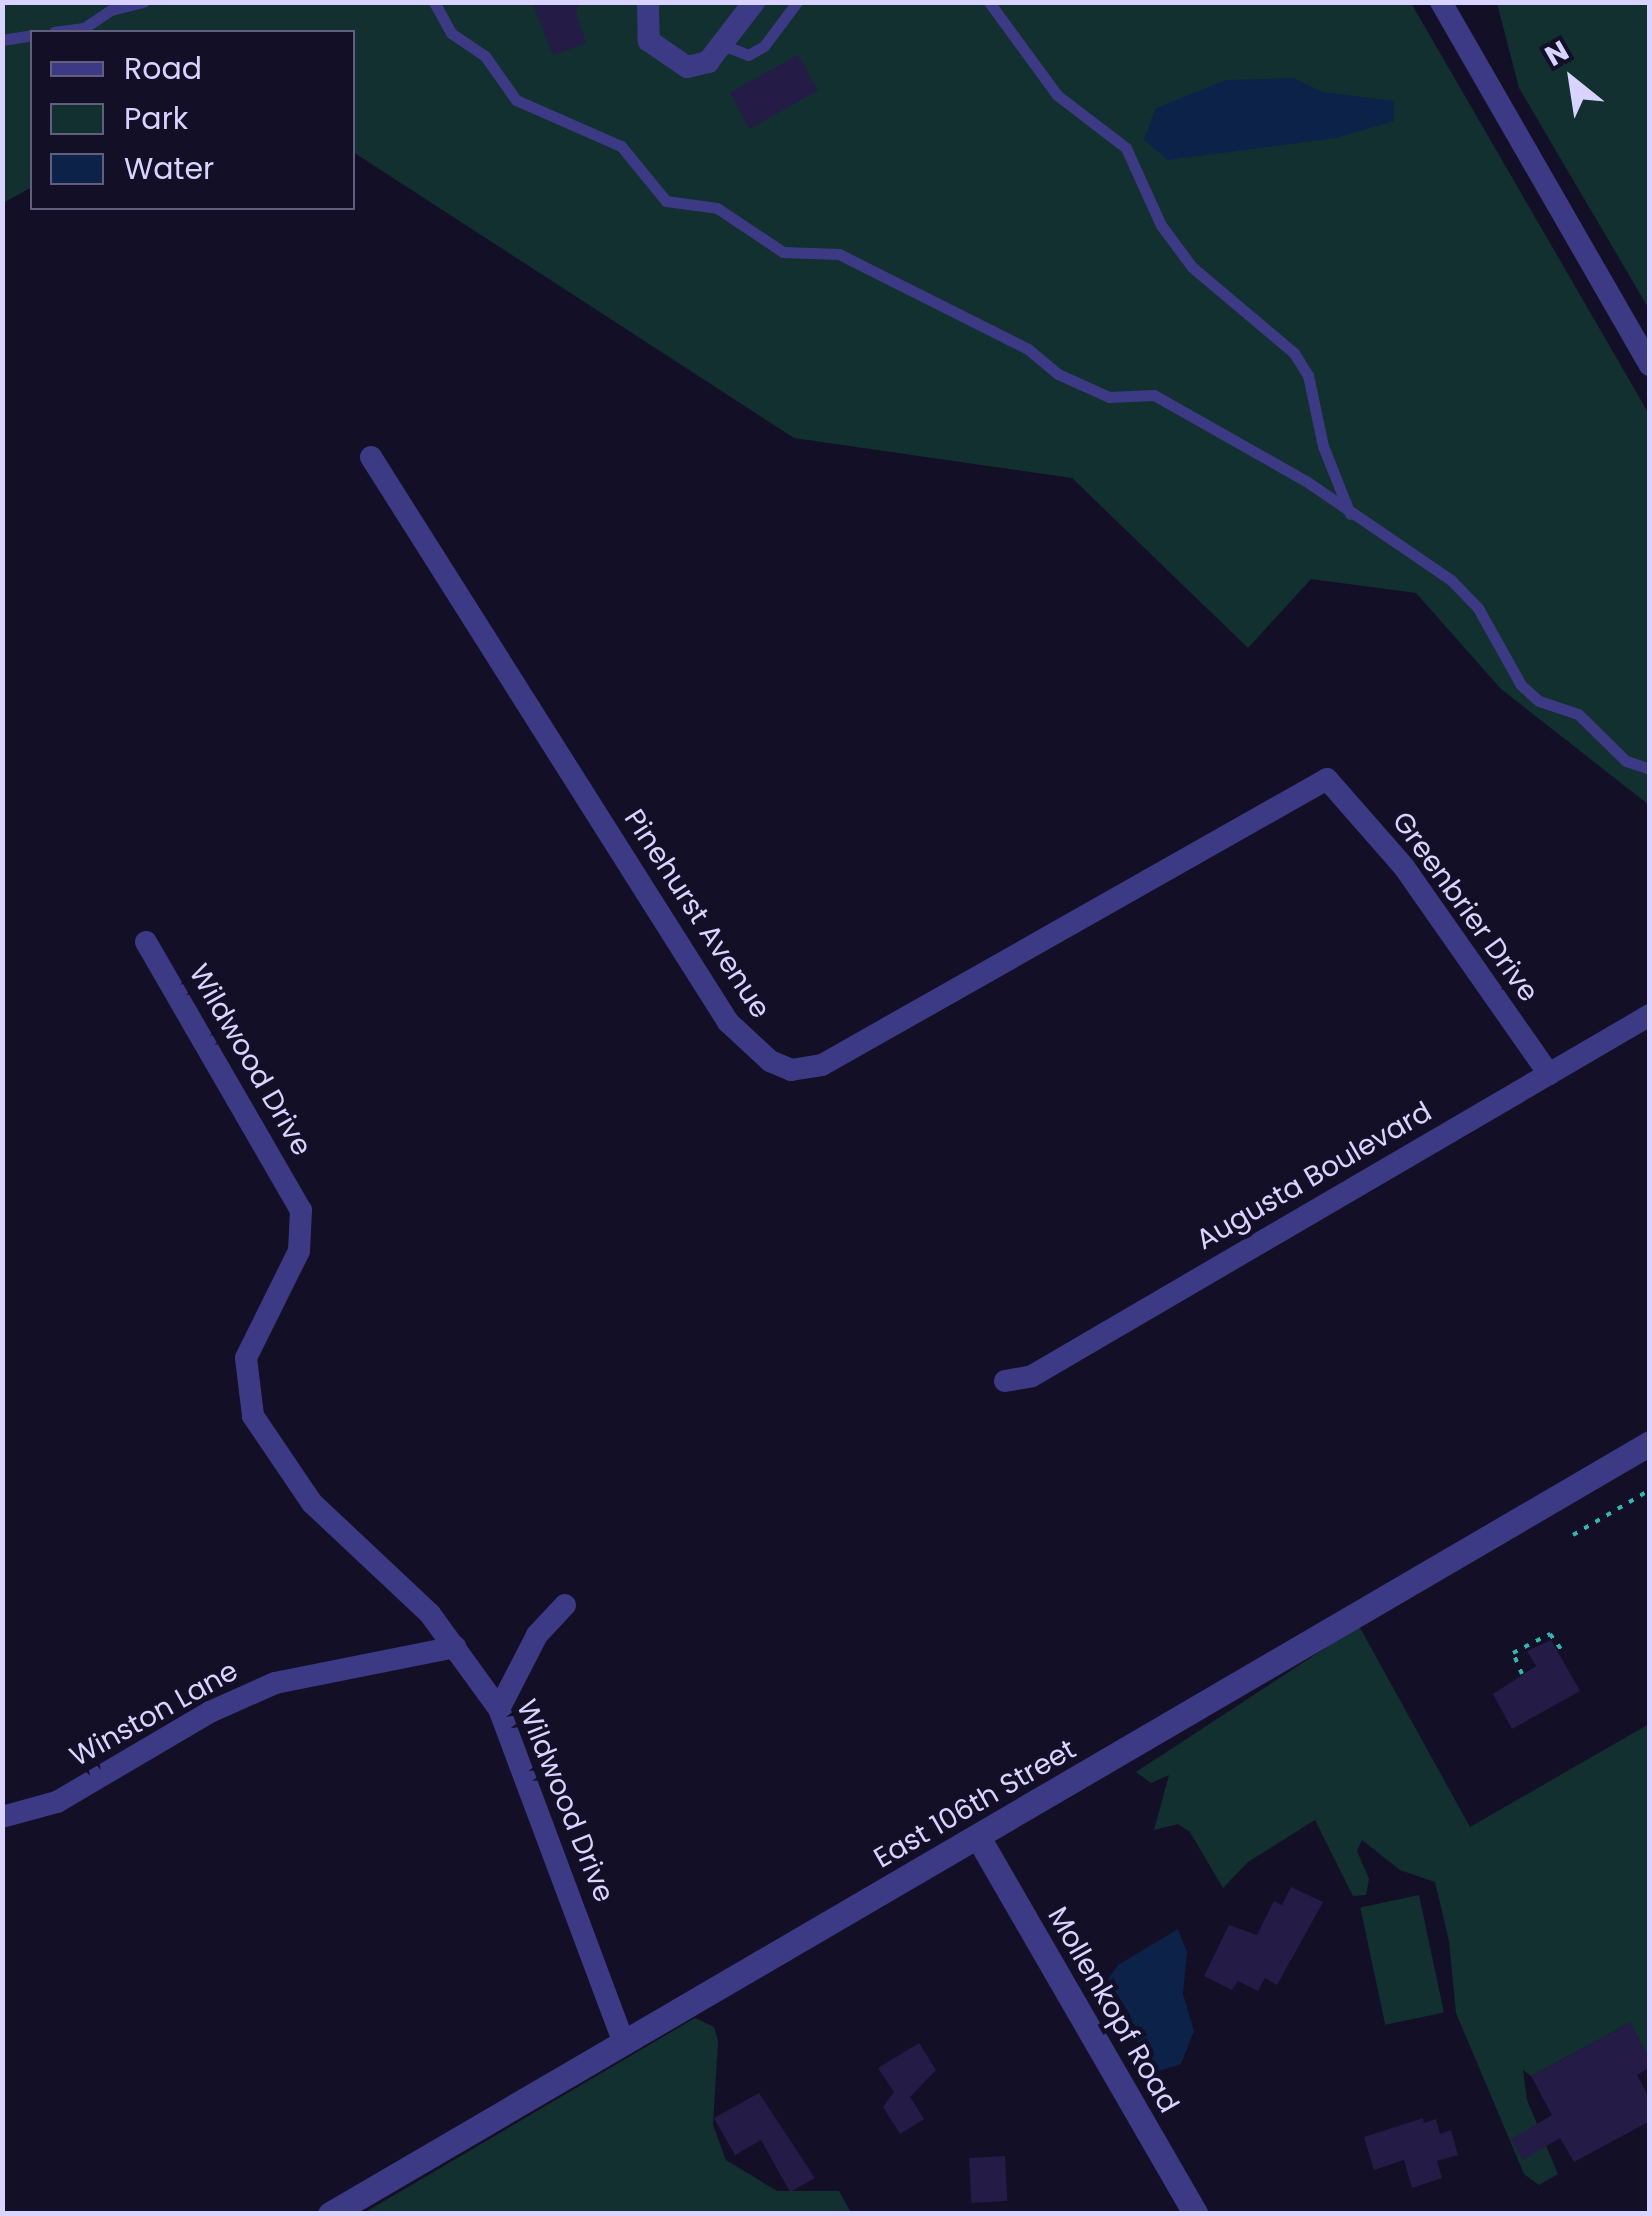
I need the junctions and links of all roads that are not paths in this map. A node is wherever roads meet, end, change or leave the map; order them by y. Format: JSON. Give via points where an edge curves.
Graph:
{"nodes":[{"id":1,"x":144,"y":2,"type":"edge"},
{"id":2,"x":434,"y":2,"type":"edge"},
{"id":3,"x":648,"y":2,"type":"edge"},
{"id":4,"x":754,"y":2,"type":"edge"},
{"id":5,"x":797,"y":2,"type":"edge"},
{"id":6,"x":988,"y":2,"type":"edge"},
{"id":7,"x":1441,"y":2,"type":"edge"},
{"id":8,"x":1464,"y":2,"type":"edge"},
{"id":9,"x":69,"y":30,"type":"edge"},
{"id":10,"x":30,"y":35,"type":"edge"},
{"id":11,"x":1465,"y":37,"type":"junction"},
{"id":12,"x":2,"y":40,"type":"edge"},
{"id":13,"x":726,"y":46,"type":"junction"},
{"id":14,"x":1650,"y":365,"type":"edge"},
{"id":15,"x":371,"y":458,"type":"dead end"},
{"id":16,"x":1352,"y":518,"type":"junction"},
{"id":17,"x":1650,"y":769,"type":"edge"},
{"id":18,"x":1327,"y":779,"type":"joint"},
{"id":19,"x":146,"y":942,"type":"dead end"},
{"id":20,"x":1650,"y":1015,"type":"edge"},
{"id":21,"x":1549,"y":1074,"type":"junction"},
{"id":22,"x":1006,"y":1381,"type":"dead end"},
{"id":23,"x":1650,"y":1444,"type":"edge"},
{"id":24,"x":566,"y":1606,"type":"dead end"},
{"id":25,"x":455,"y":1647,"type":"junction"},
{"id":26,"x":499,"y":1710,"type":"junction"},
{"id":27,"x":2,"y":1817,"type":"edge"},
{"id":28,"x":978,"y":1837,"type":"junction"},
{"id":29,"x":623,"y":2041,"type":"junction"},
{"id":30,"x":330,"y":2214,"type":"edge"},
{"id":31,"x":1196,"y":2214,"type":"edge"}],
"edges":[{"from":1,"to":9,"type":"lane"},
{"from":2,"to":16,"type":"lane","via":[[450,32],[484,56],[516,100],[621,146],[666,201],[717,208],[783,252],[839,254],[1109,397],[1154,395],[1171,402],[1306,481]]},
{"from":3,"to":13,"type":"street","via":[[649,41],[674,63],[698,66]]},
{"from":4,"to":13,"type":"street"},
{"from":5,"to":13,"type":"lane","via":[[764,46],[748,55]]},
{"from":6,"to":16,"type":"lane","via":[[1057,95],[1126,148],[1161,226],[1192,267],[1294,353],[1308,375],[1318,433]]},
{"from":7,"to":11,"type":"street"},
{"from":8,"to":11,"type":"street"},
{"from":10,"to":12,"type":"lane"},
{"from":11,"to":14,"type":"street","via":[[1490,92]]},
{"from":15,"to":18,"type":"street","name":"Pinehurst Avenue","via":[[728,1022],[754,1051],[791,1070],[822,1065]]},
{"from":16,"to":17,"type":"lane","via":[[1451,580],[1478,608],[1521,685],[1539,701],[1578,714],[1626,760]]},
{"from":18,"to":21,"type":"street","name":"Greenbrier Drive","via":[[1404,867]]},
{"from":19,"to":25,"type":"street","name":"Wildwood Drive","via":[[301,1210],[299,1251],[246,1358],[254,1416],[312,1502],[397,1577]]},
{"from":20,"to":21,"type":"street","name":"Augusta Boulevard"},
{"from":21,"to":22,"type":"street","name":"Augusta Boulevard","via":[[1032,1376]]},
{"from":23,"to":28,"type":"street","name":"East 106th Street"},
{"from":24,"to":26,"type":"street","via":[[537,1634]]},
{"from":25,"to":26,"type":"street","name":"Wildwood Drive"},
{"from":25,"to":27,"type":"street","name":"Winston Lane","via":[[276,1683],[210,1712],[57,1802]]},
{"from":26,"to":29,"type":"street","name":"Wildwood Drive"},
{"from":28,"to":29,"type":"street","name":"East 106th Street"},
{"from":28,"to":31,"type":"street","name":"Mollenkopf Road"},
{"from":29,"to":30,"type":"street","name":"East 106th Street"}]}
